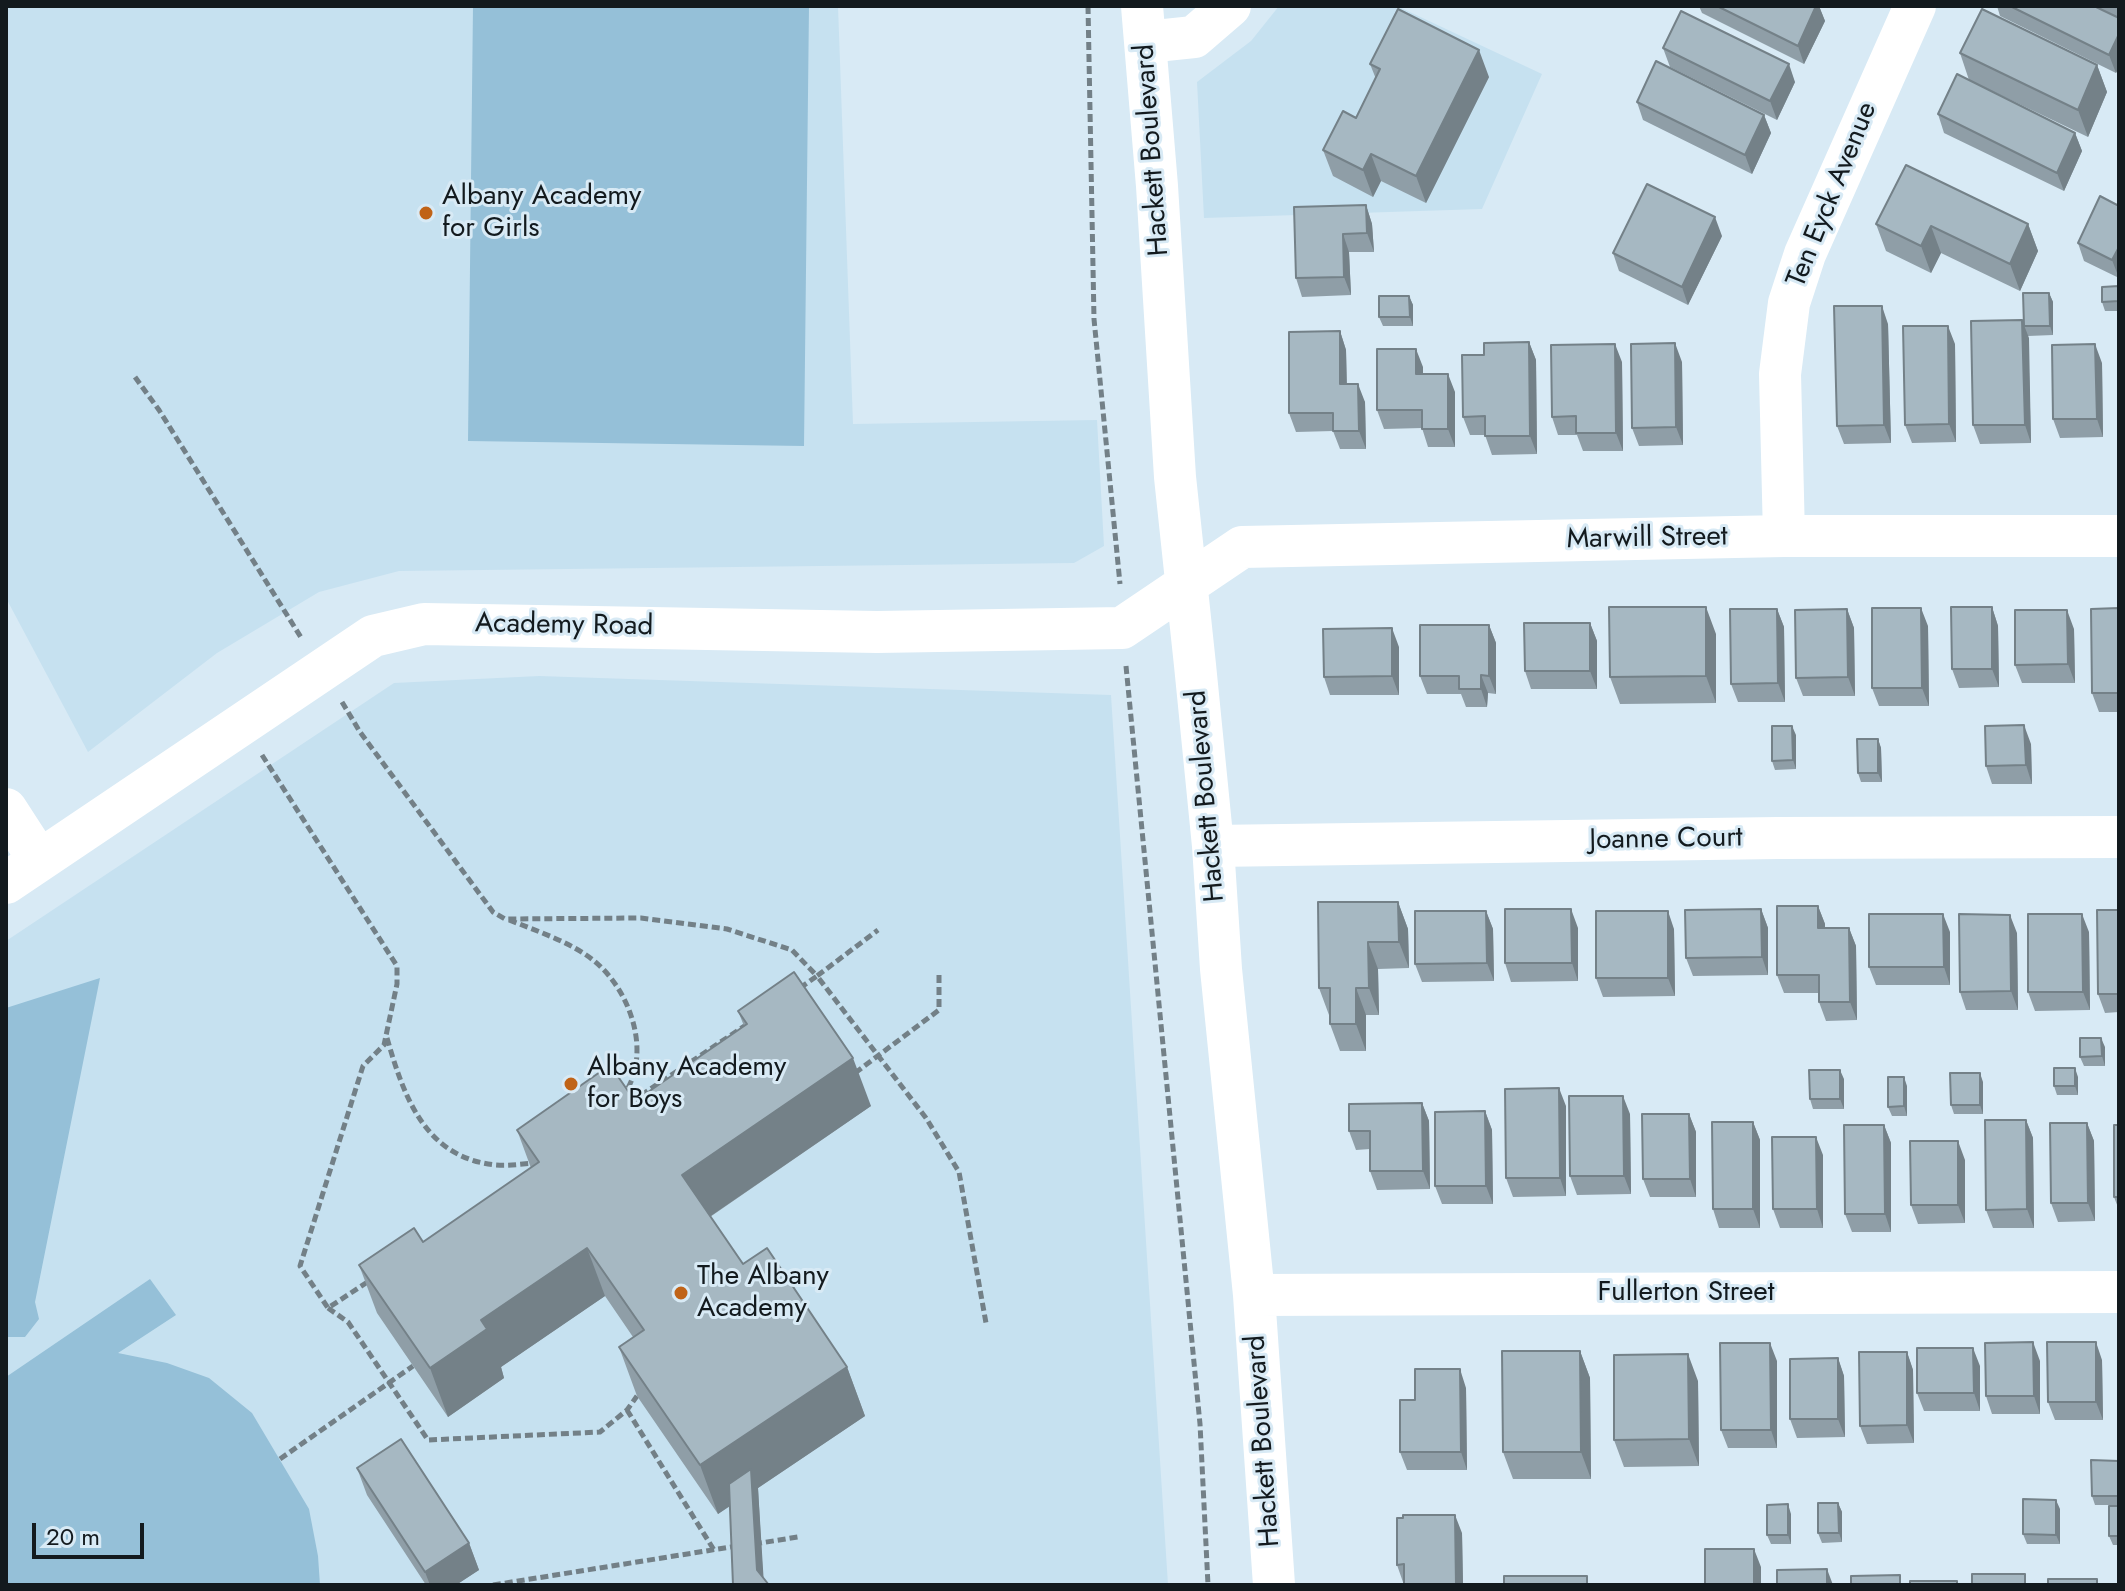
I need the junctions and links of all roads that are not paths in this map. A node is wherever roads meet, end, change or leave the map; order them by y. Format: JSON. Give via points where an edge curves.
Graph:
{"nodes":[{"id":1,"x":1230,"y":6,"type":"edge"},
{"id":2,"x":1915,"y":6,"type":"edge"},
{"id":3,"x":1144,"y":24,"type":"edge"},
{"id":4,"x":1784,"y":536,"type":"junction"},
{"id":5,"x":2119,"y":536,"type":"edge"},
{"id":6,"x":1186,"y":586,"type":"junction"},
{"id":7,"x":6,"y":809,"type":"edge"},
{"id":8,"x":2119,"y":837,"type":"edge"},
{"id":9,"x":1213,"y":846,"type":"junction"},
{"id":10,"x":23,"y":872,"type":"edge"},
{"id":11,"x":2119,"y":1292,"type":"edge"},
{"id":12,"x":1254,"y":1295,"type":"junction"},
{"id":13,"x":1274,"y":1585,"type":"edge"}],
"edges":[{"from":1,"to":3,"type":"street","via":[[1194,37]]},
{"from":2,"to":4,"type":"street","name":"Ten Eyck Avenue","via":[[1805,254],[1789,303],[1780,374]]},
{"from":3,"to":6,"type":"street","name":"Hackett Boulevard"},
{"from":4,"to":5,"type":"street","name":"Marwill Street"},
{"from":4,"to":6,"type":"street","name":"Marwill Street","via":[[1242,547]]},
{"from":6,"to":9,"type":"street","name":"Hackett Boulevard"},
{"from":6,"to":10,"type":"street","name":"Academy Road","via":[[1122,628],[877,632],[424,624],[373,636]]},
{"from":7,"to":10,"type":"street"},
{"from":8,"to":9,"type":"street","name":"Joanne Court"},
{"from":9,"to":12,"type":"street","name":"Hackett Boulevard"},
{"from":11,"to":12,"type":"street","name":"Fullerton Street"},
{"from":12,"to":13,"type":"street","name":"Hackett Boulevard"}]}
